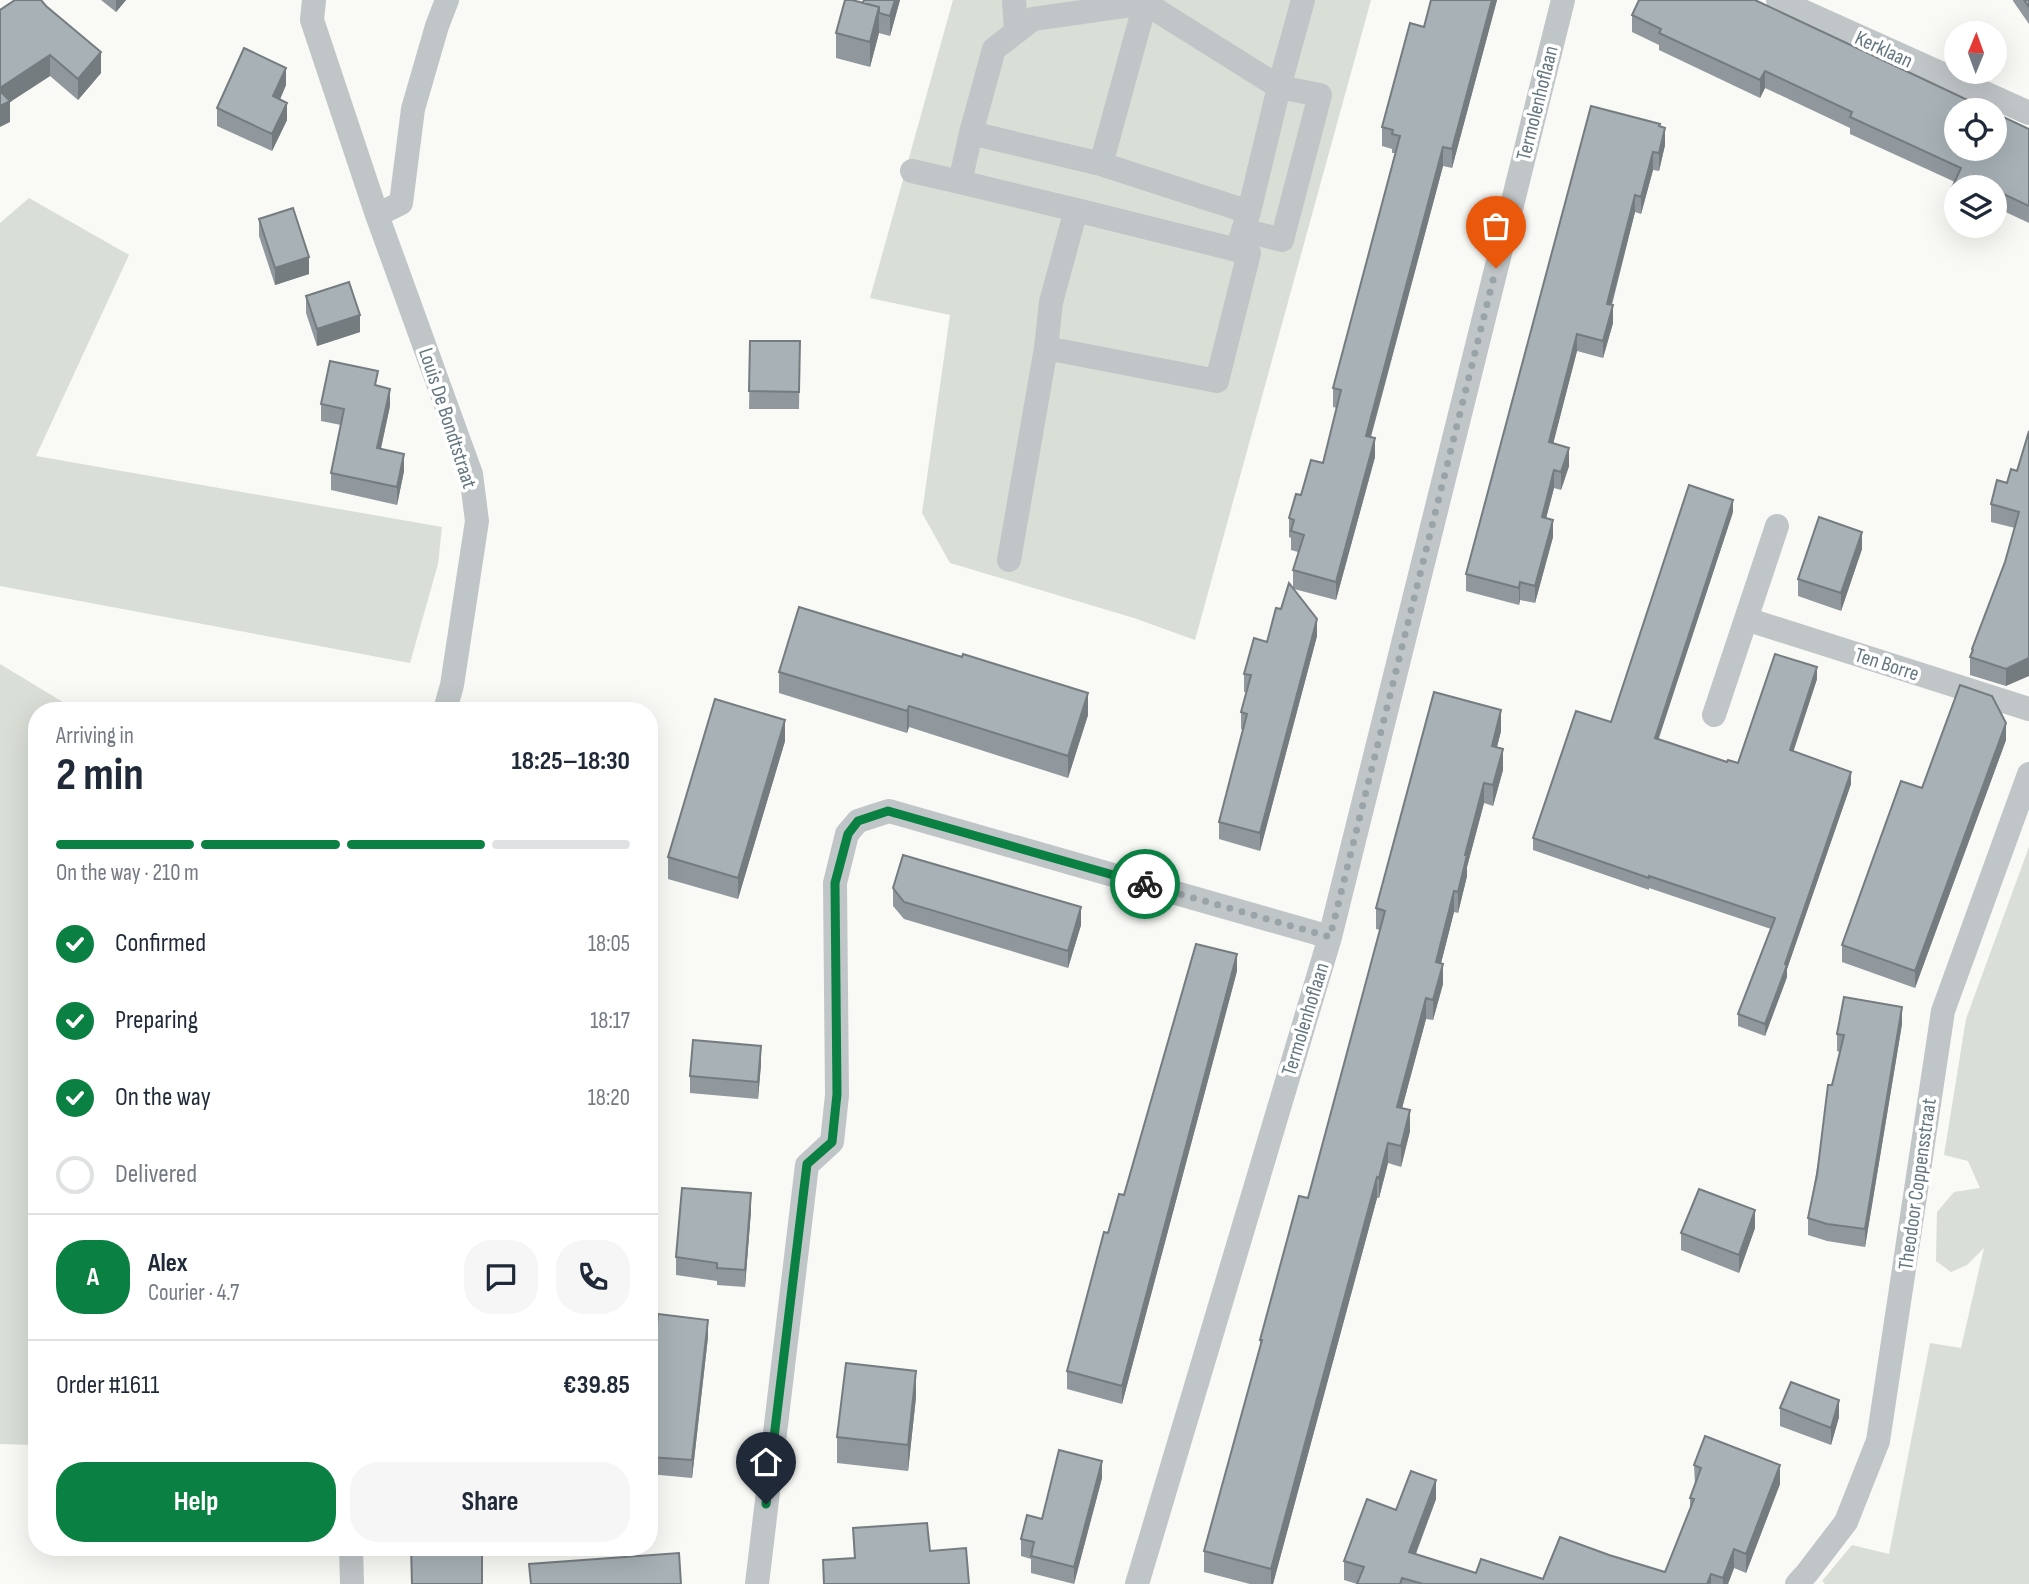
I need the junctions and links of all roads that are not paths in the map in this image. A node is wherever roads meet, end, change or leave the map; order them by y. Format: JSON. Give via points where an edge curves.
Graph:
{"nodes":[{"id":1,"x":314,"y":0,"type":"edge"},
{"id":2,"x":447,"y":0,"type":"edge"},
{"id":3,"x":1014,"y":0,"type":"edge"},
{"id":4,"x":1303,"y":0,"type":"edge"},
{"id":5,"x":1563,"y":0,"type":"edge"},
{"id":6,"x":1779,"y":0,"type":"edge"},
{"id":7,"x":1145,"y":2,"type":"edge"},
{"id":8,"x":1016,"y":32,"type":"junction"},
{"id":9,"x":1279,"y":87,"type":"junction"},
{"id":10,"x":2029,"y":113,"type":"edge"},
{"id":11,"x":971,"y":133,"type":"junction"},
{"id":12,"x":1101,"y":163,"type":"junction"},
{"id":13,"x":912,"y":171,"type":"dead end"},
{"id":14,"x":960,"y":182,"type":"junction"},
{"id":15,"x":1076,"y":210,"type":"junction"},
{"id":16,"x":377,"y":215,"type":"junction"},
{"id":17,"x":1243,"y":231,"type":"junction"},
{"id":18,"x":1045,"y":348,"type":"junction"},
{"id":19,"x":1777,"y":526,"type":"dead end"},
{"id":20,"x":1009,"y":560,"type":"dead end"},
{"id":21,"x":1746,"y":619,"type":"junction"},
{"id":22,"x":447,"y":702,"type":"edge"},
{"id":23,"x":2029,"y":709,"type":"edge"},
{"id":24,"x":1714,"y":715,"type":"dead end"},
{"id":25,"x":2029,"y":774,"type":"edge"},
{"id":26,"x":1330,"y":937,"type":"junction"},
{"id":27,"x":352,"y":1556,"type":"edge"},
{"id":28,"x":352,"y":1584,"type":"edge"},
{"id":29,"x":757,"y":1584,"type":"edge"},
{"id":30,"x":1137,"y":1584,"type":"edge"},
{"id":31,"x":1797,"y":1584,"type":"edge"}],
"edges":[{"from":1,"to":16,"type":"street","name":"Louis De Bondtstraat","via":[[313,20]]},
{"from":2,"to":16,"type":"street","via":[[413,109],[401,203]]},
{"from":3,"to":8,"type":"street"},
{"from":4,"to":9,"type":"street"},
{"from":5,"to":26,"type":"street","name":"Termolenhoflaan"},
{"from":6,"to":10,"type":"street","name":"Kerklaan"},
{"from":7,"to":8,"type":"street","via":[[1033,19]]},
{"from":7,"to":9,"type":"street"},
{"from":7,"to":12,"type":"street"},
{"from":8,"to":11,"type":"street","via":[[994,49]]},
{"from":9,"to":17,"type":"street"},
{"from":9,"to":17,"type":"street","via":[[1320,95],[1282,240]]},
{"from":11,"to":12,"type":"street"},
{"from":11,"to":14,"type":"street"},
{"from":12,"to":17,"type":"street"},
{"from":13,"to":14,"type":"street"},
{"from":14,"to":15,"type":"street"},
{"from":15,"to":17,"type":"street"},
{"from":15,"to":18,"type":"street","via":[[1051,302]]},
{"from":16,"to":22,"type":"street","name":"Louis De Bondtstraat","via":[[471,474],[477,521]]},
{"from":17,"to":18,"type":"street","via":[[1249,253],[1217,381]]},
{"from":18,"to":20,"type":"street"},
{"from":19,"to":21,"type":"street"},
{"from":21,"to":23,"type":"street","name":"Ten Borre"},
{"from":21,"to":24,"type":"street"},
{"from":25,"to":31,"type":"street","name":"Theodoor Coppensstraat","via":[[1942,1011],[1878,1441],[1846,1522]]},
{"from":26,"to":29,"type":"street","via":[[888,811],[858,821],[848,834],[835,883],[837,1094],[832,1142],[807,1164]]},
{"from":26,"to":30,"type":"street","name":"Termolenhoflaan"},
{"from":27,"to":28,"type":"street"}]}
